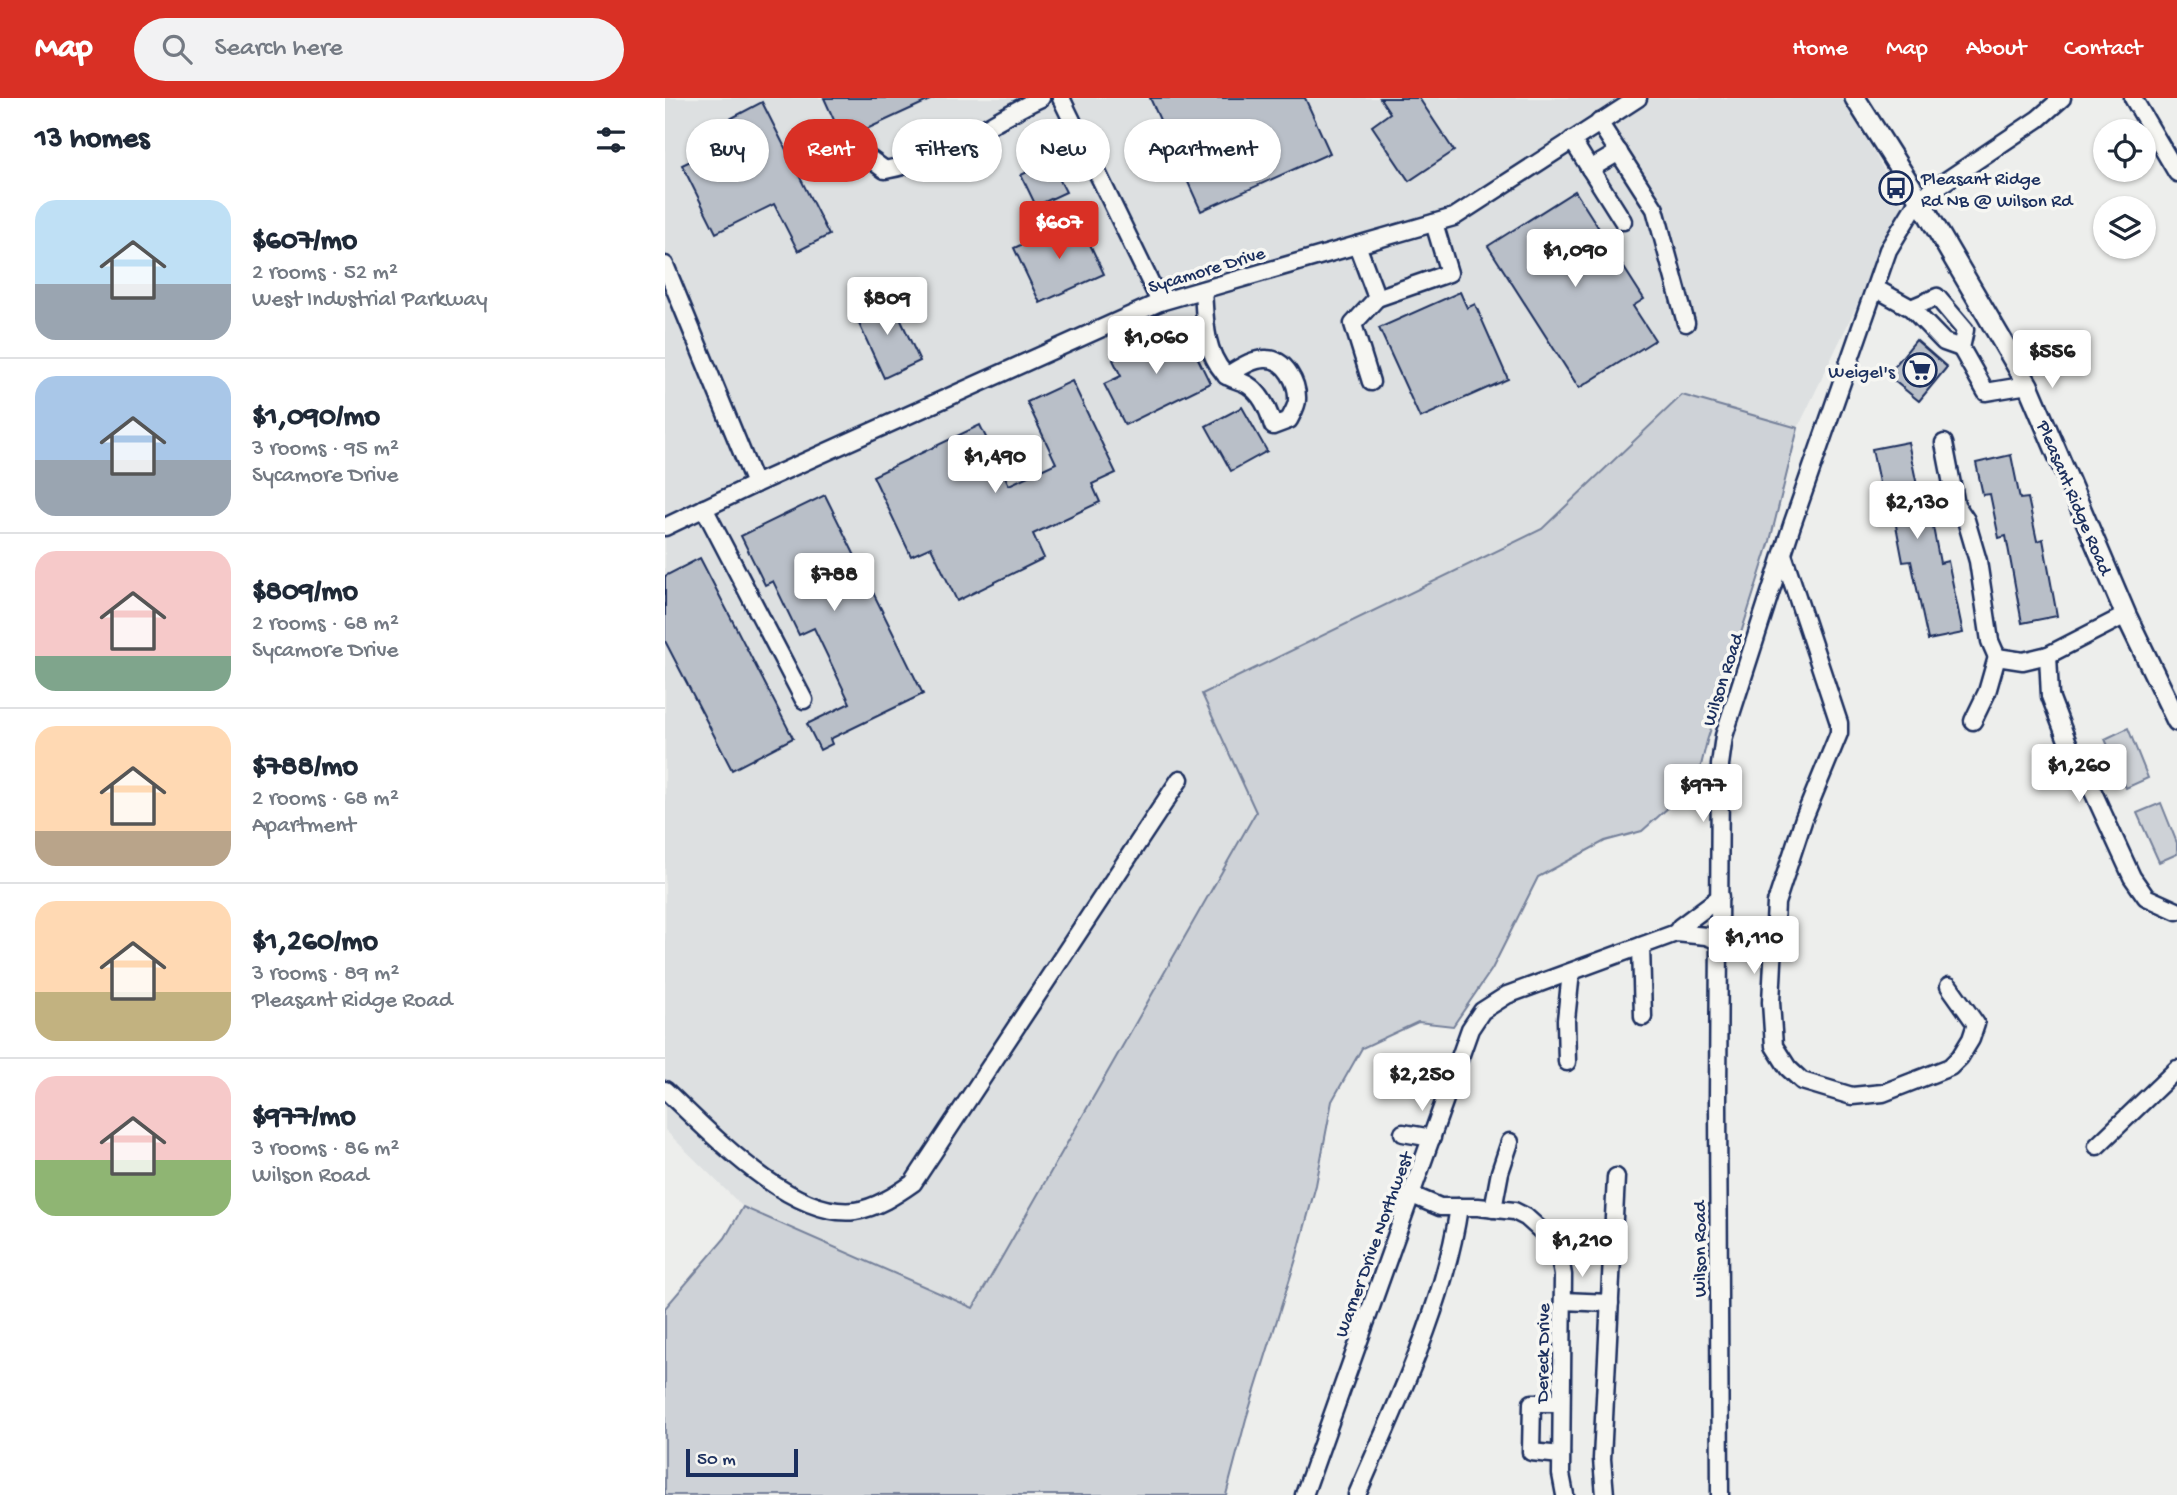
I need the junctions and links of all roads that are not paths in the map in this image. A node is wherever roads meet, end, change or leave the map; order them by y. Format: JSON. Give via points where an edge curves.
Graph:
{"nodes":[{"id":1,"x":1041,"y":98,"type":"edge"},
{"id":2,"x":1061,"y":98,"type":"edge"},
{"id":3,"x":1638,"y":98,"type":"edge"},
{"id":4,"x":1855,"y":98,"type":"edge"},
{"id":5,"x":2062,"y":98,"type":"edge"},
{"id":6,"x":2133,"y":98,"type":"edge"},
{"id":7,"x":1599,"y":122,"type":"junction"},
{"id":8,"x":1572,"y":140,"type":"junction"},
{"id":9,"x":1619,"y":152,"type":"junction"},
{"id":10,"x":878,"y":165,"type":"edge"},
{"id":11,"x":1590,"y":169,"type":"junction"},
{"id":12,"x":2177,"y":173,"type":"edge"},
{"id":13,"x":1919,"y":199,"type":"junction"},
{"id":14,"x":1623,"y":221,"type":"dead end"},
{"id":15,"x":1434,"y":223,"type":"junction"},
{"id":16,"x":1357,"y":245,"type":"junction"},
{"id":17,"x":665,"y":265,"type":"edge"},
{"id":18,"x":1875,"y":288,"type":"junction"},
{"id":19,"x":1203,"y":290,"type":"junction"},
{"id":20,"x":1377,"y":298,"type":"junction"},
{"id":21,"x":1160,"y":302,"type":"junction"},
{"id":22,"x":1911,"y":308,"type":"junction"},
{"id":23,"x":1686,"y":323,"type":"dead end"},
{"id":24,"x":1961,"y":348,"type":"junction"},
{"id":25,"x":1226,"y":376,"type":"junction"},
{"id":26,"x":1371,"y":382,"type":"dead end"},
{"id":27,"x":2028,"y":385,"type":"junction"},
{"id":28,"x":1944,"y":443,"type":"dead end"},
{"id":29,"x":755,"y":484,"type":"junction"},
{"id":30,"x":703,"y":508,"type":"junction"},
{"id":31,"x":665,"y":527,"type":"edge"},
{"id":32,"x":1783,"y":554,"type":"junction"},
{"id":33,"x":2126,"y":615,"type":"junction"},
{"id":34,"x":2048,"y":655,"type":"junction"},
{"id":35,"x":1997,"y":657,"type":"junction"},
{"id":36,"x":804,"y":700,"type":"dead end"},
{"id":37,"x":1973,"y":721,"type":"dead end"},
{"id":38,"x":2177,"y":721,"type":"edge"},
{"id":39,"x":1180,"y":779,"type":"dead end"},
{"id":40,"x":1720,"y":897,"type":"junction"},
{"id":41,"x":2177,"y":911,"type":"edge"},
{"id":42,"x":1676,"y":933,"type":"junction"},
{"id":43,"x":1720,"y":941,"type":"junction"},
{"id":44,"x":1641,"y":946,"type":"junction"},
{"id":45,"x":1571,"y":972,"type":"junction"},
{"id":46,"x":1949,"y":986,"type":"dead end"},
{"id":47,"x":1643,"y":1017,"type":"dead end"},
{"id":48,"x":1567,"y":1062,"type":"dead end"},
{"id":49,"x":2177,"y":1069,"type":"edge"},
{"id":50,"x":665,"y":1090,"type":"edge"},
{"id":51,"x":1403,"y":1133,"type":"dead end"},
{"id":52,"x":1432,"y":1138,"type":"junction"},
{"id":53,"x":1510,"y":1142,"type":"dead end"},
{"id":54,"x":2097,"y":1146,"type":"dead end"},
{"id":55,"x":1616,"y":1177,"type":"dead end"},
{"id":56,"x":1412,"y":1195,"type":"junction"},
{"id":57,"x":1459,"y":1207,"type":"junction"},
{"id":58,"x":1493,"y":1209,"type":"junction"},
{"id":59,"x":1563,"y":1301,"type":"junction"},
{"id":60,"x":1610,"y":1303,"type":"junction"},
{"id":61,"x":1562,"y":1403,"type":"junction"},
{"id":62,"x":1561,"y":1455,"type":"junction"},
{"id":63,"x":1304,"y":1495,"type":"edge"},
{"id":64,"x":1357,"y":1495,"type":"edge"},
{"id":65,"x":1565,"y":1495,"type":"edge"},
{"id":66,"x":1605,"y":1495,"type":"edge"},
{"id":67,"x":1720,"y":1495,"type":"edge"}],
"edges":[{"from":1,"to":10,"type":"street","via":[[908,166],[885,170]]},
{"from":2,"to":21,"type":"street"},
{"from":3,"to":7,"type":"street","name":"Sycamore Drive"},
{"from":4,"to":13,"type":"main road","name":"Pleasant Ridge Road"},
{"from":5,"to":13,"type":"street"},
{"from":6,"to":12,"type":"street"},
{"from":7,"to":8,"type":"street","name":"Sycamore Drive"},
{"from":7,"to":9,"type":"street"},
{"from":8,"to":11,"type":"street"},
{"from":8,"to":15,"type":"street","name":"Sycamore Drive","via":[[1454,217]]},
{"from":9,"to":11,"type":"street"},
{"from":9,"to":23,"type":"street","via":[[1655,209]]},
{"from":11,"to":14,"type":"street"},
{"from":13,"to":18,"type":"street","name":"Wilson Road","via":[[1888,250]]},
{"from":13,"to":27,"type":"main road","name":"Pleasant Ridge Road"},
{"from":15,"to":16,"type":"street","name":"Sycamore Drive"},
{"from":15,"to":20,"type":"street","via":[[1449,273]]},
{"from":16,"to":19,"type":"street","name":"Sycamore Drive"},
{"from":16,"to":20,"type":"street"},
{"from":17,"to":29,"type":"street"},
{"from":18,"to":22,"type":"street"},
{"from":18,"to":32,"type":"street","name":"Wilson Road"},
{"from":19,"to":21,"type":"street","name":"Sycamore Drive"},
{"from":19,"to":25,"type":"street","via":[[1211,354]]},
{"from":20,"to":26,"type":"street","via":[[1353,324]]},
{"from":21,"to":29,"type":"street","name":"Sycamore Drive"},
{"from":22,"to":24,"type":"street","via":[[1944,342]]},
{"from":22,"to":24,"type":"street","via":[[1937,297],[1965,330]]},
{"from":24,"to":27,"type":"street","via":[[1986,392]]},
{"from":25,"to":25,"type":"street","via":[[1250,386],[1267,407],[1273,426],[1289,420],[1297,401],[1295,383],[1283,365],[1268,359],[1248,363]]},
{"from":27,"to":33,"type":"main road","name":"Pleasant Ridge Road"},
{"from":28,"to":35,"type":"street","via":[[1955,505],[1966,520],[1978,561],[1990,641]]},
{"from":29,"to":30,"type":"street","name":"Sycamore Drive"},
{"from":30,"to":31,"type":"street","name":"Sycamore Drive"},
{"from":30,"to":36,"type":"street"},
{"from":32,"to":40,"type":"street","name":"Wilson Road","via":[[1724,736]]},
{"from":32,"to":46,"type":"street","via":[[1839,733],[1776,903],[1771,1002],[1774,1046],[1802,1081],[1852,1096],[1897,1088],[1950,1067],[1971,1039],[1976,1024]]},
{"from":33,"to":34,"type":"street"},
{"from":33,"to":38,"type":"main road","name":"Pleasant Ridge Road"},
{"from":34,"to":35,"type":"street","via":[[2023,662]]},
{"from":34,"to":41,"type":"street","via":[[2050,696],[2063,732],[2132,877],[2146,897]]},
{"from":35,"to":37,"type":"street"},
{"from":39,"to":50,"type":"street","via":[[913,1183],[897,1194],[857,1211],[831,1211],[779,1189],[739,1159]]},
{"from":40,"to":42,"type":"street"},
{"from":40,"to":43,"type":"street","name":"Wilson Road"},
{"from":42,"to":43,"type":"street","name":"Warner Drive Northwest"},
{"from":42,"to":44,"type":"street","name":"Warner Drive Northwest"},
{"from":43,"to":67,"type":"street","name":"Wilson Road"},
{"from":44,"to":45,"type":"street","name":"Warner Drive Northwest"},
{"from":44,"to":47,"type":"street"},
{"from":45,"to":48,"type":"street"},
{"from":45,"to":52,"type":"street","name":"Warner Drive Northwest","via":[[1507,995],[1482,1011],[1470,1029]]},
{"from":49,"to":54,"type":"street"},
{"from":51,"to":52,"type":"street"},
{"from":52,"to":56,"type":"street","name":"Warner Drive Northwest"},
{"from":53,"to":58,"type":"street"},
{"from":55,"to":60,"type":"street"},
{"from":56,"to":57,"type":"street","name":"Dereck Drive","via":[[1440,1207]]},
{"from":56,"to":63,"type":"street","name":"Warner Drive Northwest"},
{"from":57,"to":58,"type":"street","name":"Dereck Drive"},
{"from":57,"to":64,"type":"street","via":[[1454,1247],[1413,1364]]},
{"from":58,"to":59,"type":"street","name":"Dereck Drive","via":[[1514,1211],[1546,1235],[1559,1253]]},
{"from":59,"to":60,"type":"street"},
{"from":59,"to":61,"type":"street","name":"Dereck Drive"},
{"from":60,"to":66,"type":"street","via":[[1602,1459]]},
{"from":61,"to":62,"type":"street","name":"Dereck Drive"},
{"from":61,"to":62,"type":"street","via":[[1532,1403],[1531,1452]]},
{"from":62,"to":65,"type":"street","name":"Dereck Drive"}]}
